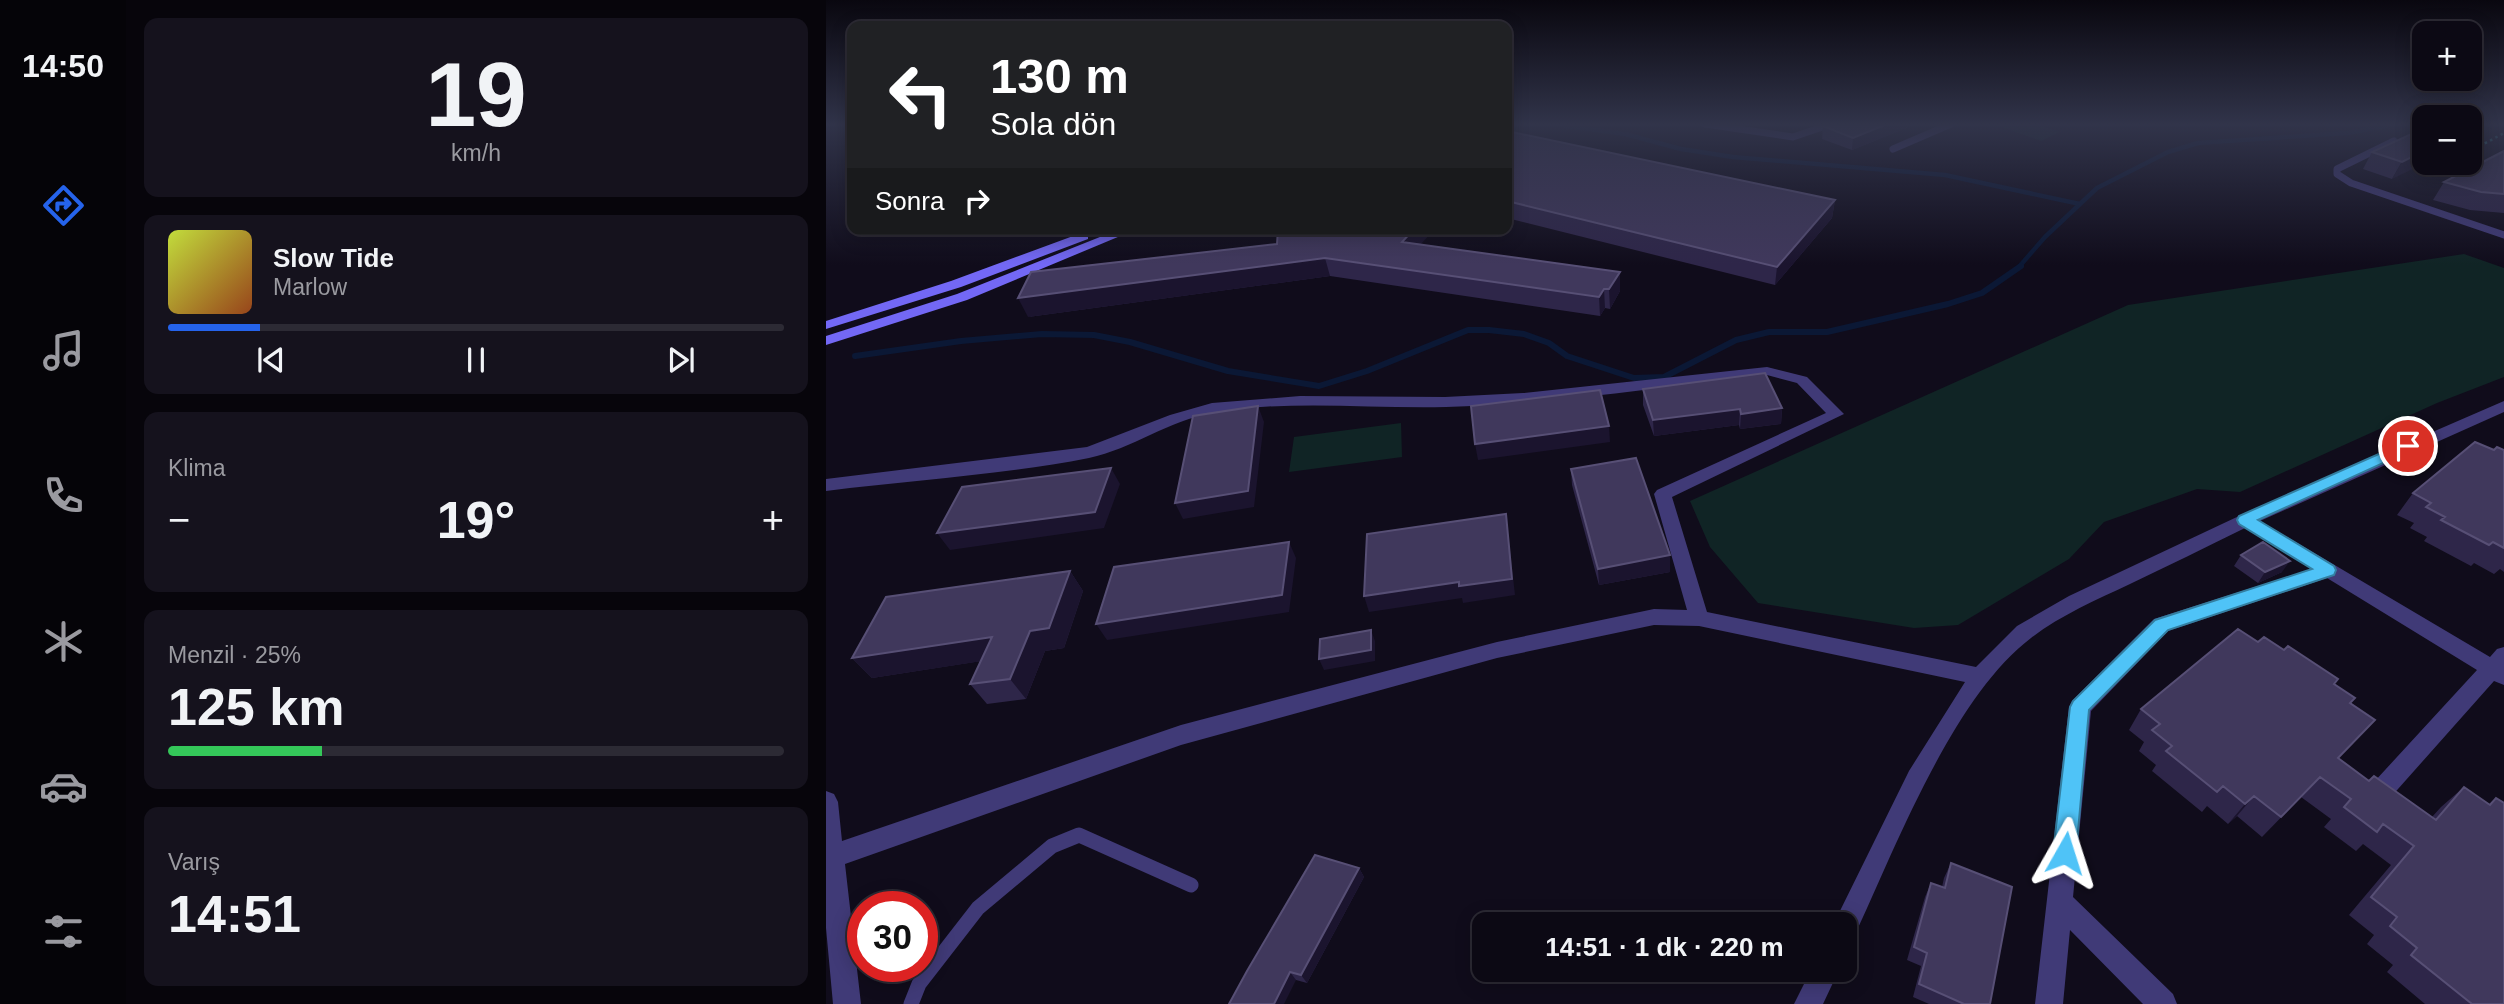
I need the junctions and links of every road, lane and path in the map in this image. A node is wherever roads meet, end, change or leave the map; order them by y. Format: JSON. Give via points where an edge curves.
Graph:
{"nodes":[{"id":1,"x":2337,"y":171,"type":"edge"},
{"id":2,"x":1102,"y":235,"type":"edge"},
{"id":3,"x":2504,"y":235,"type":"edge"},
{"id":4,"x":826,"y":325,"type":"edge"},
{"id":5,"x":826,"y":341,"type":"edge"},
{"id":6,"x":2504,"y":406,"type":"edge"},
{"id":7,"x":826,"y":485,"type":"edge"},
{"id":8,"x":2245,"y":520,"type":"junction"},
{"id":9,"x":2328,"y":570,"type":"junction"},
{"id":10,"x":1699,"y":618,"type":"junction"},
{"id":11,"x":2500,"y":667,"type":"edge"},
{"id":12,"x":1981,"y":677,"type":"junction"},
{"id":13,"x":2382,"y":790,"type":"edge"},
{"id":14,"x":826,"y":802,"type":"edge"},
{"id":15,"x":831,"y":858,"type":"junction"},
{"id":16,"x":1191,"y":885,"type":"dead end"},
{"id":17,"x":2060,"y":902,"type":"junction"},
{"id":18,"x":1853,"y":912,"type":"edge"},
{"id":19,"x":1819,"y":982,"type":"edge"},
{"id":20,"x":847,"y":1004,"type":"edge"},
{"id":21,"x":911,"y":1004,"type":"edge"},
{"id":22,"x":1808,"y":1004,"type":"edge"},
{"id":23,"x":2049,"y":1004,"type":"edge"},
{"id":24,"x":2163,"y":1004,"type":"edge"}],
"edges":[{"from":1,"to":3,"type":"lane","via":[[2351,183]]},
{"from":2,"to":4,"type":"street","via":[[1086,235],[956,284]]},
{"from":2,"to":5,"type":"street","via":[[962,297]]},
{"from":6,"to":8,"type":"street"},
{"from":7,"to":10,"type":"street","via":[[1090,452],[1212,408],[1300,401],[1523,398],[1768,370],[1802,380],[1836,414],[1663,494]]},
{"from":8,"to":9,"type":"street"},
{"from":8,"to":12,"type":"street","via":[[2060,611],[2014,640]]},
{"from":9,"to":11,"type":"street"},
{"from":9,"to":17,"type":"street","via":[[2161,625],[2080,707]]},
{"from":10,"to":12,"type":"street"},
{"from":10,"to":15,"type":"street","via":[[1654,617],[1497,650],[1181,735]]},
{"from":11,"to":13,"type":"street"},
{"from":12,"to":18,"type":"street","via":[[1936,740]]},
{"from":14,"to":15,"type":"street"},
{"from":15,"to":20,"type":"street"},
{"from":16,"to":21,"type":"lane","via":[[1079,835],[1052,846],[978,908],[919,984]]},
{"from":17,"to":23,"type":"street"},
{"from":17,"to":24,"type":"street"},
{"from":19,"to":22,"type":"street"}]}
